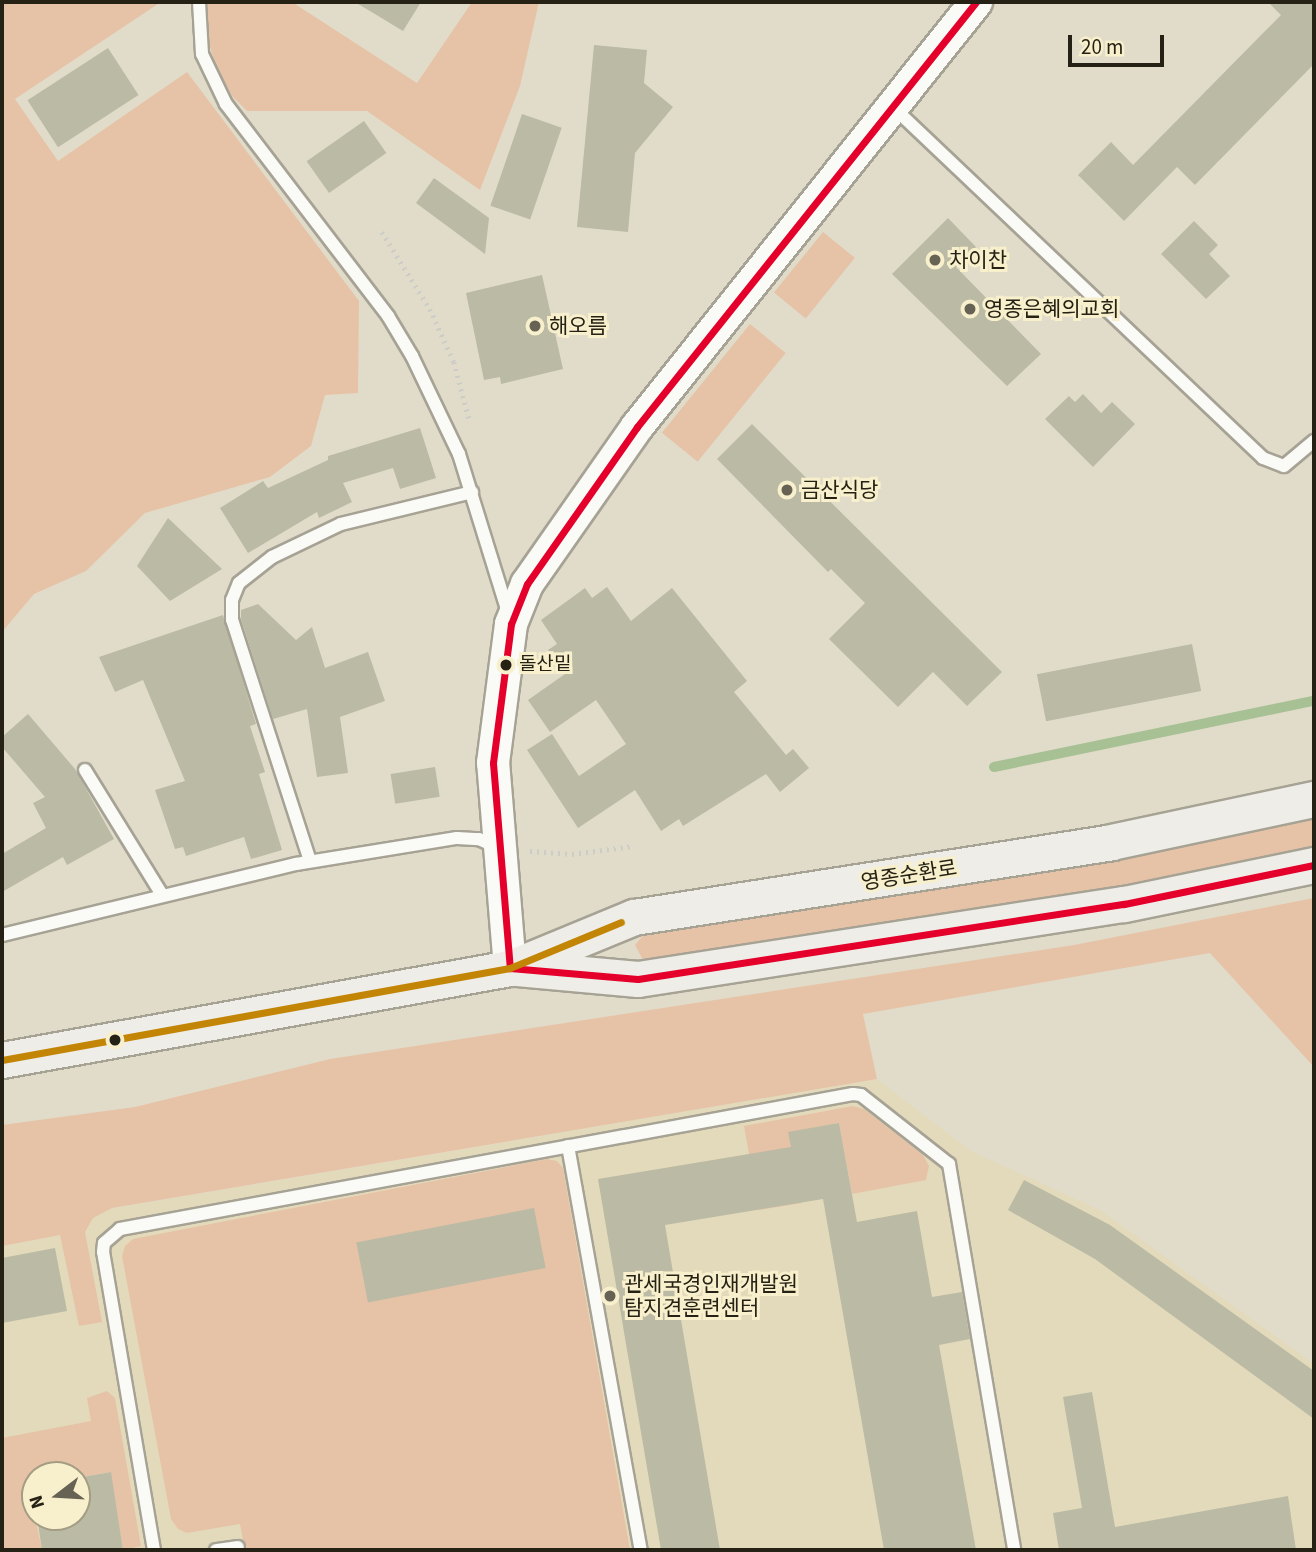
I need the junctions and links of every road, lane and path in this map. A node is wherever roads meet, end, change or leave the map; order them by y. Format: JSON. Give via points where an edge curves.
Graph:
{"nodes":[{"id":1,"x":199,"y":2,"type":"edge"},
{"id":2,"x":976,"y":2,"type":"edge"},
{"id":3,"x":893,"y":107,"type":"junction"},
{"id":4,"x":382,"y":232,"type":"dead end"},
{"id":5,"x":470,"y":429,"type":"dead end"},
{"id":6,"x":1314,"y":441,"type":"edge"},
{"id":7,"x":472,"y":492,"type":"junction"},
{"id":8,"x":512,"y":624,"type":"junction"},
{"id":9,"x":85,"y":771,"type":"dead end"},
{"id":10,"x":1314,"y":799,"type":"edge"},
{"id":11,"x":633,"y":846,"type":"dead end"},
{"id":12,"x":498,"y":848,"type":"junction"},
{"id":13,"x":310,"y":861,"type":"junction"},
{"id":14,"x":1314,"y":865,"type":"edge"},
{"id":15,"x":161,"y":894,"type":"junction"},
{"id":16,"x":2,"y":935,"type":"edge"},
{"id":17,"x":510,"y":968,"type":"junction"},
{"id":18,"x":2,"y":1060,"type":"edge"},
{"id":19,"x":568,"y":1146,"type":"junction"},
{"id":20,"x":238,"y":1547,"type":"dead end"},
{"id":21,"x":154,"y":1550,"type":"edge"},
{"id":22,"x":216,"y":1550,"type":"edge"},
{"id":23,"x":641,"y":1550,"type":"edge"},
{"id":24,"x":1014,"y":1550,"type":"edge"}],
"edges":[{"from":1,"to":7,"type":"lane","via":[[202,54],[211,78],[388,316],[434,400]]},
{"from":2,"to":3,"type":"street"},
{"from":3,"to":6,"type":"lane","via":[[1263,458],[1284,466]]},
{"from":3,"to":8,"type":"street","via":[[629,438],[527,584]]},
{"from":4,"to":5,"type":"path","via":[[430,309],[454,362]]},
{"from":7,"to":8,"type":"lane"},
{"from":7,"to":13,"type":"lane","via":[[341,524],[254,567],[239,583],[232,600],[232,620]]},
{"from":8,"to":12,"type":"street","via":[[493,763]]},
{"from":9,"to":15,"type":"lane"},
{"from":10,"to":17,"type":"main road","name":"영종순환로","via":[[1111,842],[634,917]]},
{"from":11,"to":12,"type":"path","via":[[572,854]]},
{"from":12,"to":13,"type":"lane","via":[[479,839],[457,838]]},
{"from":12,"to":17,"type":"street"},
{"from":13,"to":15,"type":"lane"},
{"from":14,"to":17,"type":"main road","name":"영종순환로","via":[[1111,906],[638,979]]},
{"from":15,"to":16,"type":"lane"},
{"from":17,"to":18,"type":"main road","name":"영종순환로"},
{"from":19,"to":21,"type":"lane","via":[[120,1229],[110,1236],[103,1252]]},
{"from":19,"to":23,"type":"lane"},
{"from":19,"to":24,"type":"lane","via":[[853,1094],[861,1095],[943,1156],[949,1164]]},
{"from":20,"to":22,"type":"lane"}]}
